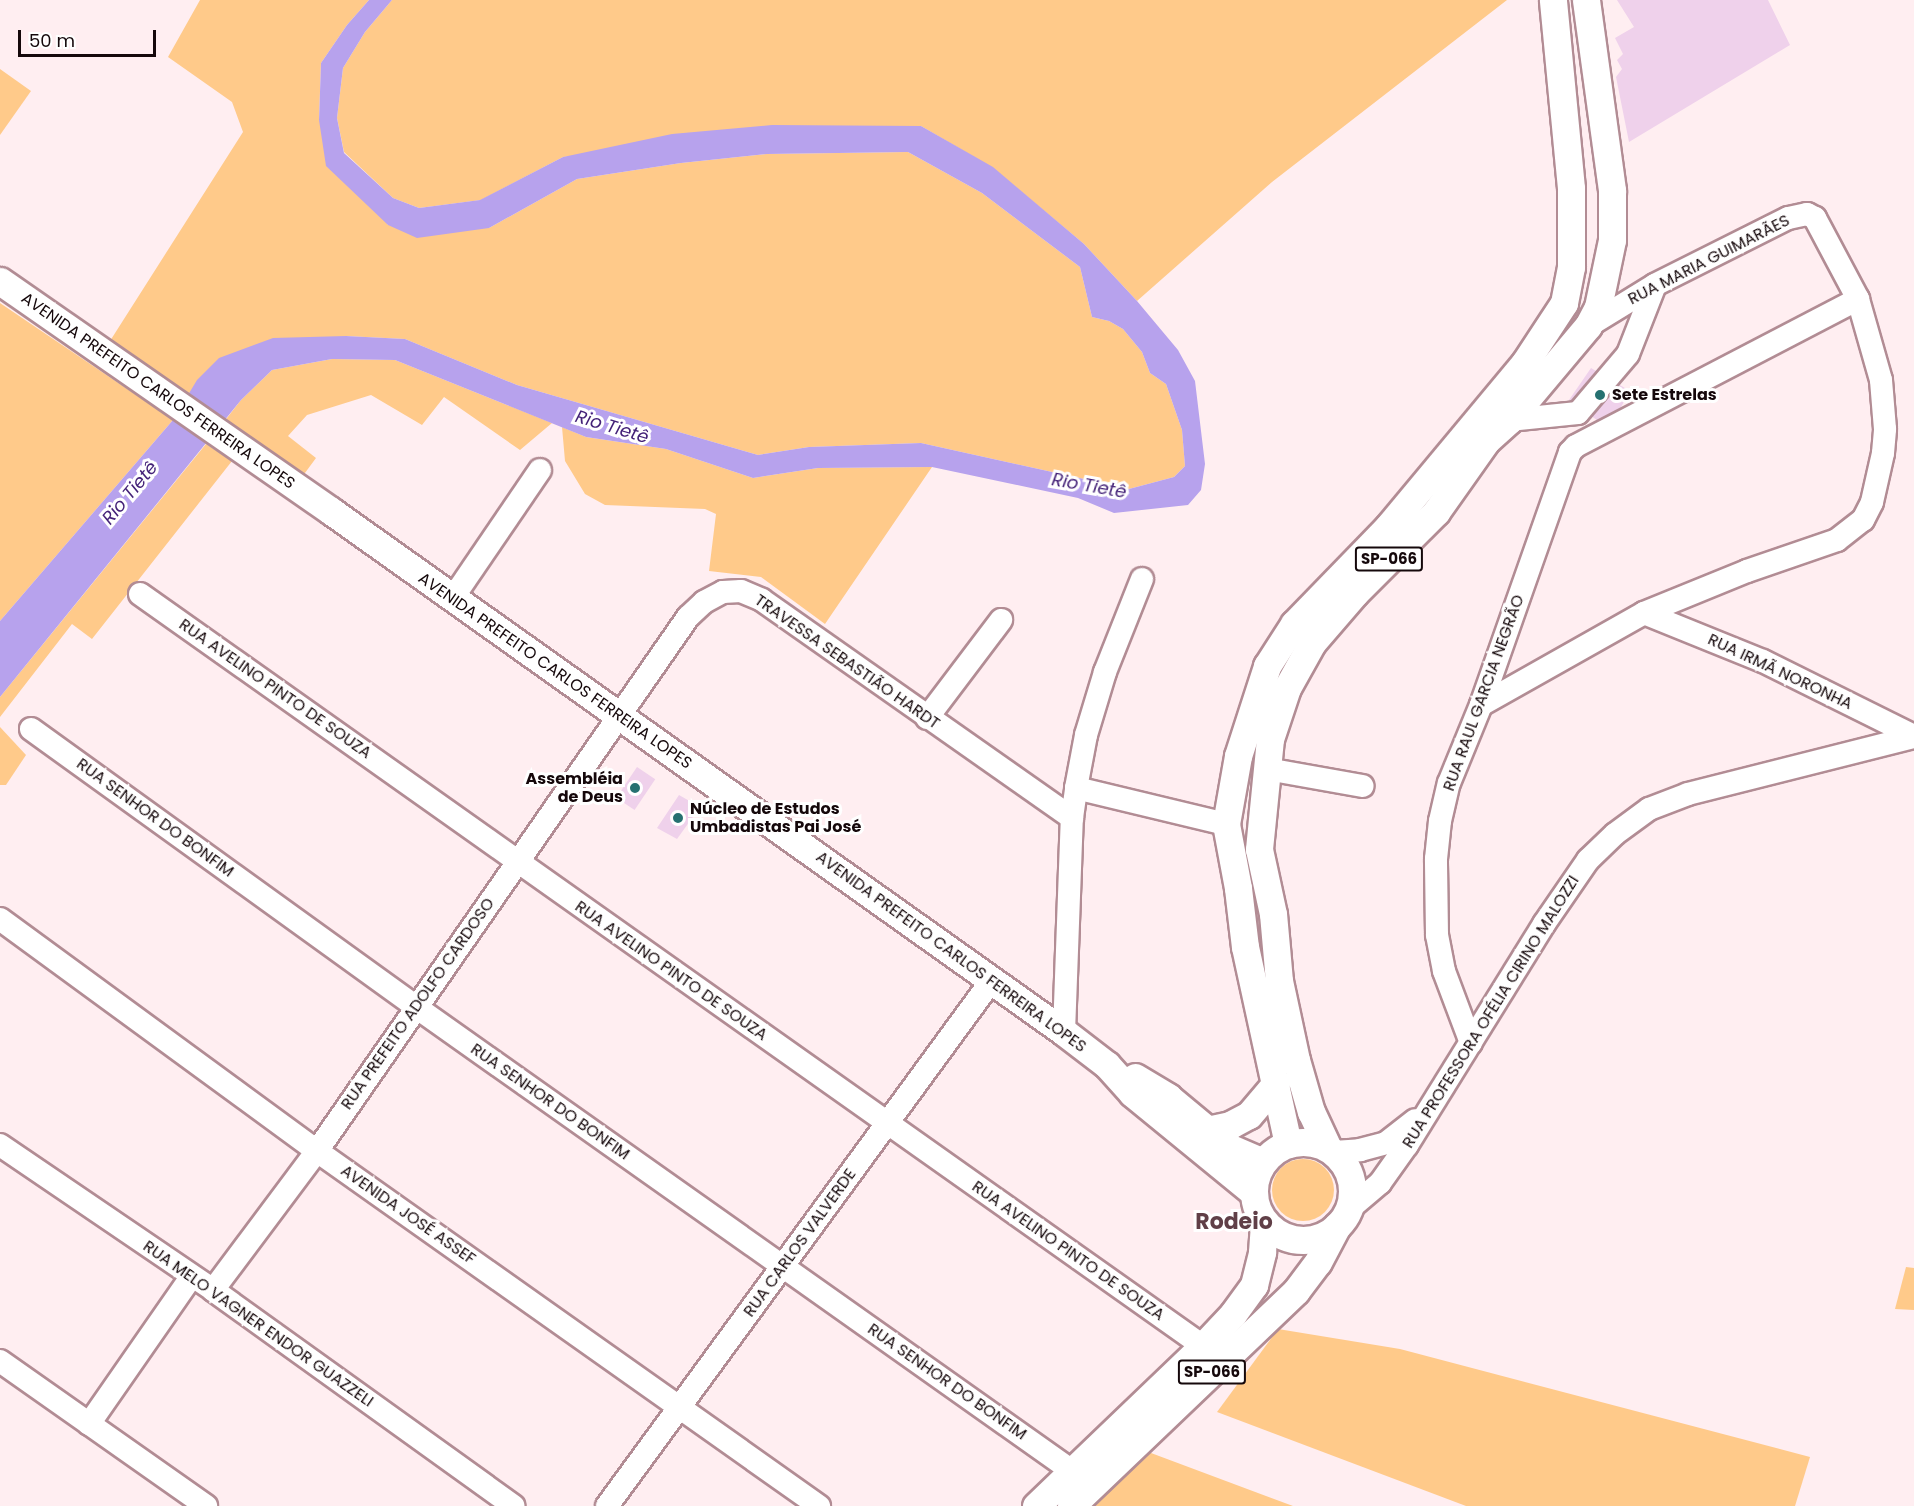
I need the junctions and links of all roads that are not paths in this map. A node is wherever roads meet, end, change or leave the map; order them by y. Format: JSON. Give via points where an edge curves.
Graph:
{"nodes":[{"id":1,"x":1553,"y":0,"type":"edge"},
{"id":2,"x":1586,"y":0,"type":"edge"},
{"id":3,"x":0,"y":281,"type":"edge"},
{"id":4,"x":1656,"y":285,"type":"junction"},
{"id":5,"x":1858,"y":300,"type":"junction"},
{"id":6,"x":1588,"y":326,"type":"junction"},
{"id":7,"x":1509,"y":420,"type":"junction"},
{"id":8,"x":540,"y":470,"type":"dead end"},
{"id":9,"x":1142,"y":579,"type":"dead end"},
{"id":10,"x":140,"y":594,"type":"dead end"},
{"id":11,"x":452,"y":599,"type":"junction"},
{"id":12,"x":1644,"y":613,"type":"junction"},
{"id":13,"x":1001,"y":620,"type":"dead end"},
{"id":14,"x":1481,"y":705,"type":"junction"},
{"id":15,"x":618,"y":714,"type":"junction"},
{"id":16,"x":927,"y":718,"type":"junction"},
{"id":17,"x":31,"y":729,"type":"dead end"},
{"id":18,"x":1914,"y":736,"type":"edge"},
{"id":19,"x":1267,"y":770,"type":"junction"},
{"id":20,"x":1362,"y":786,"type":"dead end"},
{"id":21,"x":1076,"y":788,"type":"junction"},
{"id":22,"x":1072,"y":818,"type":"junction"},
{"id":23,"x":1226,"y":824,"type":"junction"},
{"id":24,"x":516,"y":860,"type":"junction"},
{"id":25,"x":0,"y":919,"type":"edge"},
{"id":26,"x":992,"y":980,"type":"junction"},
{"id":27,"x":416,"y":1007,"type":"junction"},
{"id":28,"x":1064,"y":1032,"type":"junction"},
{"id":29,"x":1471,"y":1043,"type":"junction"},
{"id":30,"x":1107,"y":1065,"type":"junction"},
{"id":31,"x":1276,"y":1083,"type":"junction"},
{"id":32,"x":1432,"y":1105,"type":"junction"},
{"id":33,"x":886,"y":1124,"type":"junction"},
{"id":34,"x":1207,"y":1130,"type":"junction"},
{"id":35,"x":1288,"y":1144,"type":"junction"},
{"id":36,"x":0,"y":1145,"type":"edge"},
{"id":37,"x":1331,"y":1150,"type":"junction"},
{"id":38,"x":316,"y":1151,"type":"junction"},
{"id":39,"x":1263,"y":1162,"type":"junction"},
{"id":40,"x":1253,"y":1192,"type":"junction"},
{"id":41,"x":1342,"y":1218,"type":"junction"},
{"id":42,"x":1264,"y":1222,"type":"junction"},
{"id":43,"x":784,"y":1267,"type":"junction"},
{"id":44,"x":191,"y":1277,"type":"junction"},
{"id":45,"x":213,"y":1290,"type":"junction"},
{"id":46,"x":1203,"y":1346,"type":"junction"},
{"id":47,"x":0,"y":1361,"type":"edge"},
{"id":48,"x":680,"y":1407,"type":"junction"},
{"id":49,"x":89,"y":1424,"type":"junction"},
{"id":50,"x":1072,"y":1471,"type":"junction"},
{"id":51,"x":206,"y":1506,"type":"edge"},
{"id":52,"x":514,"y":1506,"type":"edge"},
{"id":53,"x":607,"y":1506,"type":"edge"},
{"id":54,"x":819,"y":1506,"type":"edge"},
{"id":55,"x":1036,"y":1506,"type":"edge"},
{"id":56,"x":1071,"y":1506,"type":"edge"}],
"edges":[{"from":1,"to":23,"type":"main road","number":"SP-066","via":[[1571,188],[1571,267],[1564,303],[1524,364],[1388,527],[1294,624],[1268,666],[1238,756]]},
{"from":2,"to":6,"type":"main road","number":"SP-066","via":[[1612,190],[1612,240],[1598,307]]},
{"from":3,"to":11,"type":"main road","name":"AVENIDA PREFEITO CARLOS FERREIRA LOPES"},
{"from":4,"to":5,"type":"street","name":"RUA MARIA GUIMARÃES","via":[[1788,218],[1807,214],[1820,224]]},
{"from":4,"to":6,"type":"street","name":"RUA MARIA GUIMARÃES"},
{"from":4,"to":7,"type":"street","via":[[1628,354],[1578,413]]},
{"from":5,"to":12,"type":"street","via":[[1881,380],[1885,429],[1872,502],[1863,520],[1837,540]]},
{"from":5,"to":14,"type":"street","name":"RUA RAUL GARCIA NEGRÃO","via":[[1570,452]]},
{"from":6,"to":7,"type":"main road","number":"SP-066"},
{"from":7,"to":19,"type":"main road","number":"SP-066","via":[[1486,441],[1436,512],[1355,593],[1312,643],[1287,688],[1270,739]]},
{"from":8,"to":11,"type":"street"},
{"from":9,"to":21,"type":"street","via":[[1105,672],[1086,735]]},
{"from":10,"to":24,"type":"street","name":"RUA AVELINO PINTO DE SOUZA"},
{"from":11,"to":15,"type":"main road","name":"AVENIDA PREFEITO CARLOS FERREIRA LOPES"},
{"from":12,"to":14,"type":"street"},
{"from":12,"to":18,"type":"street","name":"RUA IRMÃ NORONHA","via":[[1763,661]]},
{"from":13,"to":16,"type":"street"},
{"from":14,"to":29,"type":"street","name":"RUA RAUL GARCIA NEGRÃO","via":[[1449,783],[1436,859],[1439,944],[1444,970]]},
{"from":15,"to":16,"type":"street","name":"TRAVESSA SEBASTIÃO HARDT","via":[[688,617],[723,592],[741,591],[762,600]]},
{"from":15,"to":24,"type":"street","name":"RUA PREFEITO ADOLFO CARDOSO"},
{"from":15,"to":26,"type":"main road","name":"AVENIDA PREFEITO CARLOS FERREIRA LOPES"},
{"from":16,"to":22,"type":"street","name":"TRAVESSA SEBASTIÃO HARDT"},
{"from":17,"to":27,"type":"street","name":"RUA SENHOR DO BONFIM"},
{"from":18,"to":29,"type":"street","name":"RUA PROFESSORA OFÉLIA CIRINO MALOZZI","via":[[1688,794],[1649,809],[1588,860]]},
{"from":19,"to":20,"type":"street"},
{"from":19,"to":37,"type":"main road","number":"SP-066","via":[[1259,849],[1273,914],[1279,981],[1311,1112]]},
{"from":21,"to":22,"type":"street"},
{"from":21,"to":23,"type":"street"},
{"from":22,"to":28,"type":"street"},
{"from":23,"to":31,"type":"main road","number":"SP-066","via":[[1245,947]]},
{"from":24,"to":27,"type":"street","name":"RUA PREFEITO ADOLFO CARDOSO"},
{"from":24,"to":33,"type":"street","name":"RUA AVELINO PINTO DE SOUZA"},
{"from":25,"to":38,"type":"street","name":"AVENIDA JOSÉ ASSEF"},
{"from":26,"to":28,"type":"main road","name":"AVENIDA PREFEITO CARLOS FERREIRA LOPES"},
{"from":26,"to":33,"type":"street","name":"RUA CARLOS VALVERDE"},
{"from":27,"to":38,"type":"street","name":"RUA PREFEITO ADOLFO CARDOSO"},
{"from":27,"to":43,"type":"street","name":"RUA SENHOR DO BONFIM"},
{"from":28,"to":30,"type":"main road","name":"AVENIDA PREFEITO CARLOS FERREIRA LOPES"},
{"from":29,"to":32,"type":"street","name":"RUA PROFESSORA OFÉLIA CIRINO MALOZZI"},
{"from":30,"to":34,"type":"main road","name":"AVENIDA PREFEITO CARLOS FERREIRA LOPES","via":[[1168,1097]]},
{"from":30,"to":40,"type":"main road","name":"AVENIDA PREFEITO CARLOS FERREIRA LOPES","via":[[1132,1093]]},
{"from":31,"to":34,"type":"main road","via":[[1249,1115],[1230,1125]]},
{"from":31,"to":35,"type":"main road","number":"SP-066"},
{"from":32,"to":37,"type":"street","via":[[1386,1143],[1360,1150]]},
{"from":32,"to":41,"type":"street","name":"RUA PROFESSORA OFÉLIA CIRINO MALOZZI","via":[[1380,1183]]},
{"from":33,"to":43,"type":"street","name":"RUA CARLOS VALVERDE"},
{"from":33,"to":46,"type":"street","name":"RUA AVELINO PINTO DE SOUZA"},
{"from":34,"to":39,"type":"main road","name":"AVENIDA PREFEITO CARLOS FERREIRA LOPES","via":[[1228,1146]]},
{"from":35,"to":37,"type":"main road","via":[[1309,1142]]},
{"from":35,"to":39,"type":"main road","via":[[1270,1153]]},
{"from":36,"to":44,"type":"street","name":"RUA MELO VAGNER ENDOR GUAZZELI"},
{"from":37,"to":41,"type":"main road","via":[[1345,1164],[1351,1179],[1352,1195]]},
{"from":38,"to":45,"type":"street","name":"RUA PREFEITO ADOLFO CARDOSO"},
{"from":38,"to":48,"type":"street","name":"AVENIDA JOSÉ ASSEF"},
{"from":39,"to":40,"type":"main road"},
{"from":40,"to":42,"type":"main road"},
{"from":41,"to":42,"type":"main road","via":[[1323,1236],[1299,1239],[1276,1233]]},
{"from":41,"to":56,"type":"main road","number":"SP-066","via":[[1318,1262],[1296,1291]]},
{"from":42,"to":46,"type":"main road","number":"SP-066","via":[[1254,1285]]},
{"from":43,"to":48,"type":"street","name":"RUA CARLOS VALVERDE"},
{"from":43,"to":50,"type":"street","name":"RUA SENHOR DO BONFIM"},
{"from":44,"to":45,"type":"street","name":"RUA MELO VAGNER ENDOR GUAZZELI"},
{"from":44,"to":49,"type":"street"},
{"from":45,"to":52,"type":"street","name":"RUA MELO VAGNER ENDOR GUAZZELI"},
{"from":46,"to":50,"type":"main road","number":"SP-066"},
{"from":47,"to":49,"type":"street"},
{"from":48,"to":53,"type":"street","name":"RUA CARLOS VALVERDE"},
{"from":48,"to":54,"type":"street","name":"AVENIDA JOSÉ ASSEF"},
{"from":49,"to":51,"type":"street"},
{"from":50,"to":55,"type":"main road","number":"SP-066"}]}
